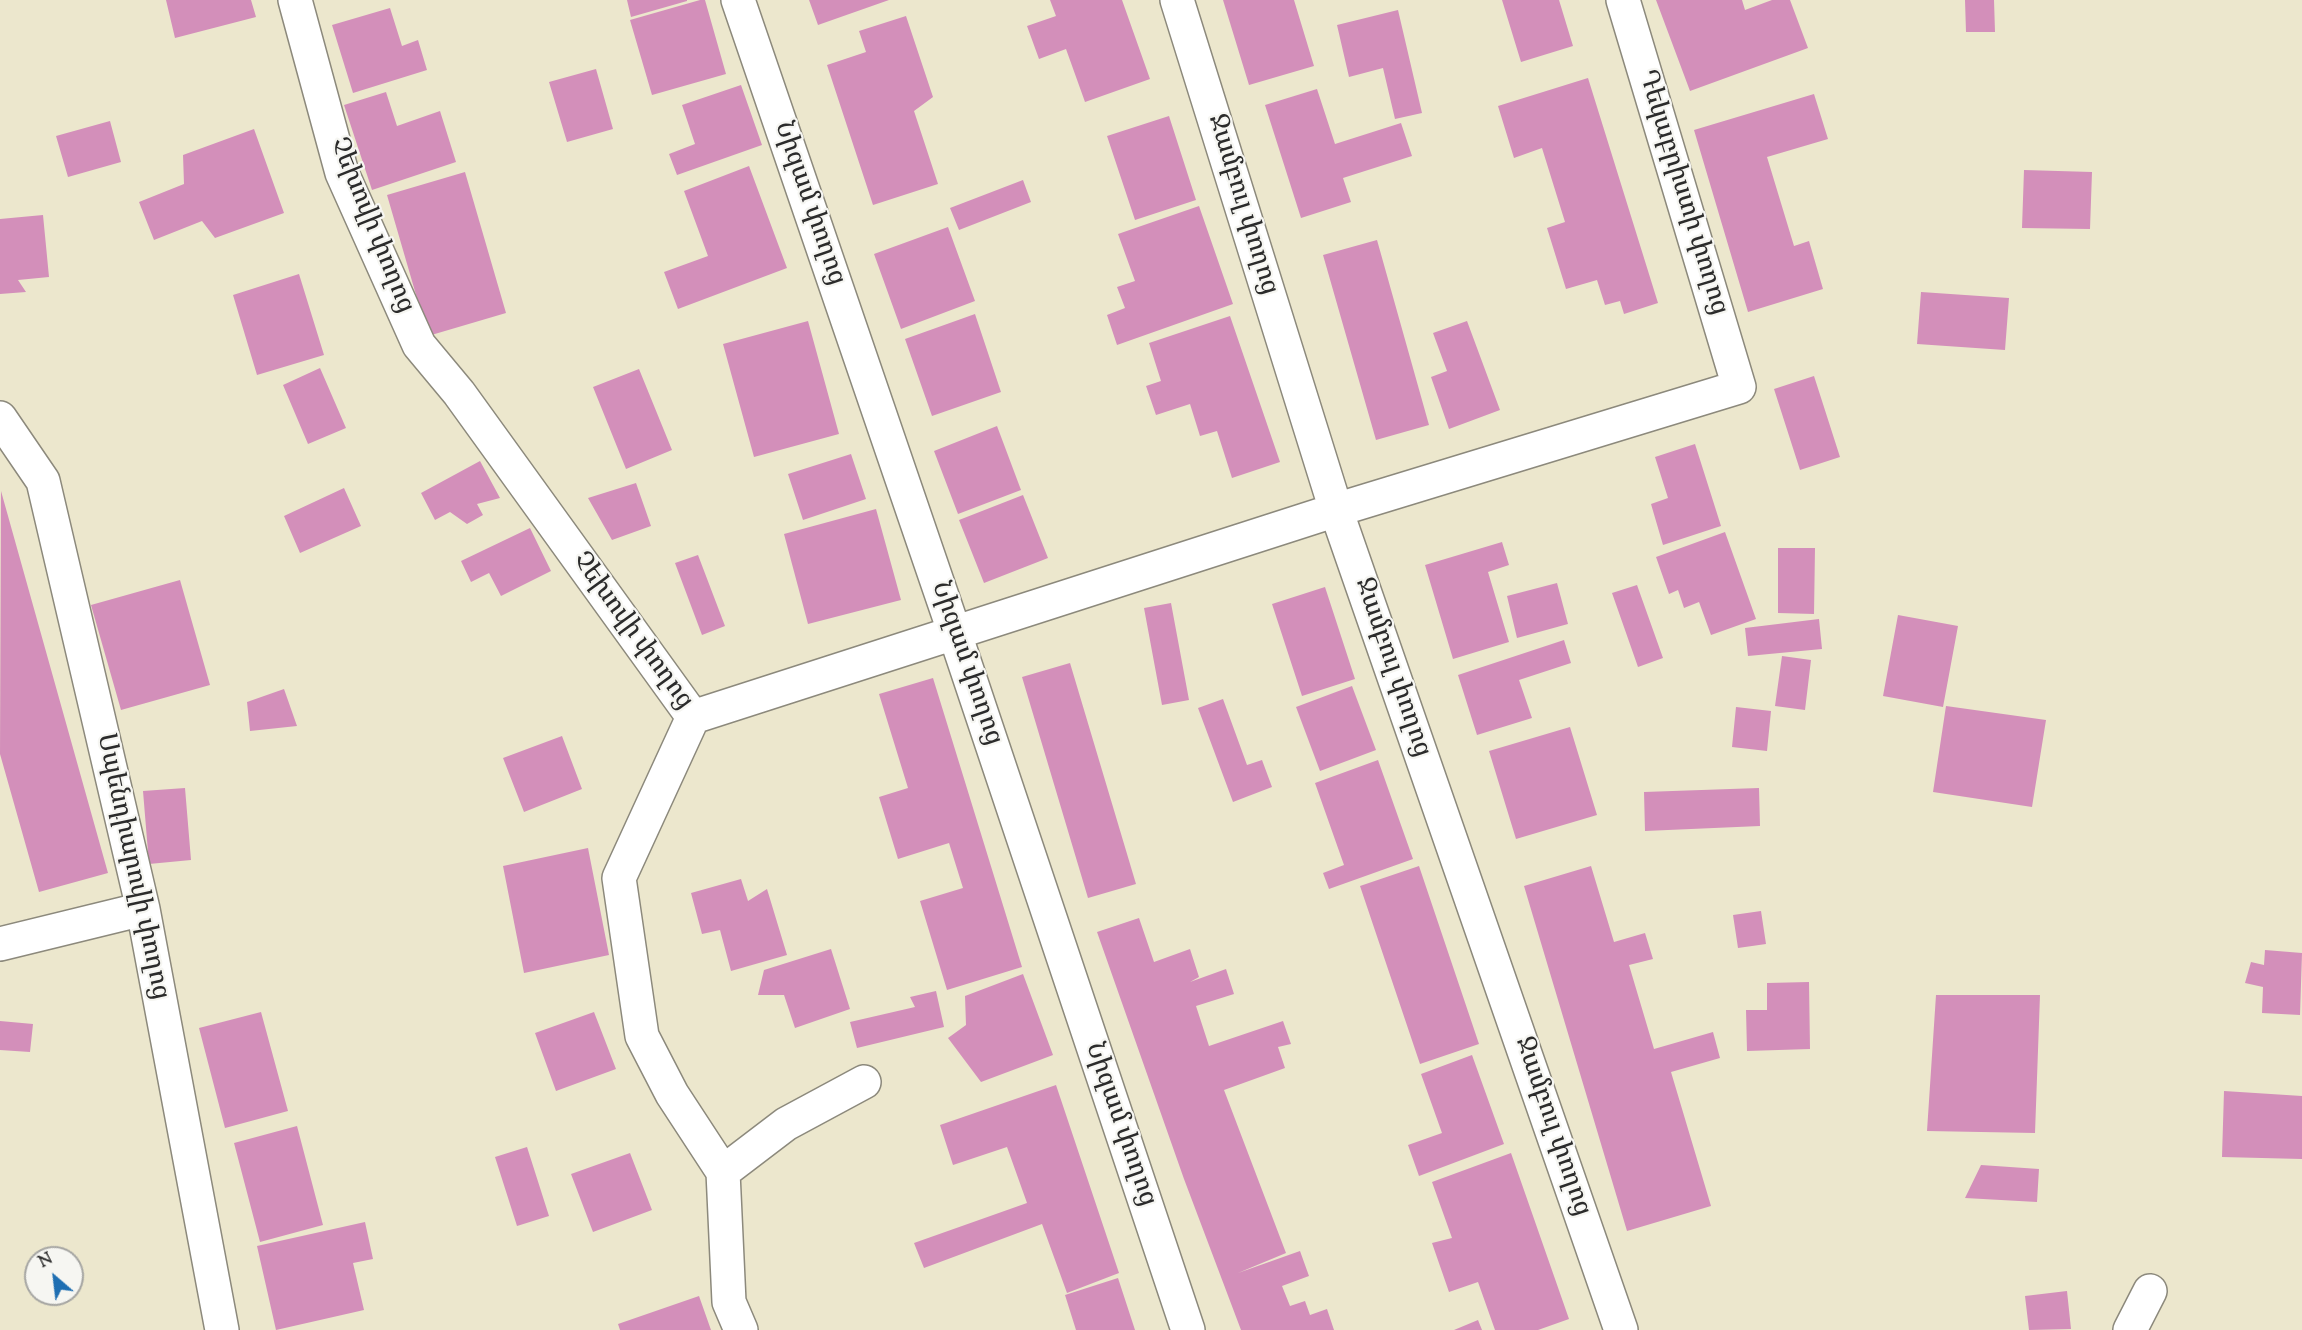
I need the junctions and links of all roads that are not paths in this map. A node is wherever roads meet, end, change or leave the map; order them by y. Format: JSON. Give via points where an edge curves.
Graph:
{"nodes":[{"id":1,"x":295,"y":0,"type":"edge"},
{"id":2,"x":738,"y":0,"type":"edge"},
{"id":3,"x":1178,"y":0,"type":"edge"},
{"id":4,"x":1623,"y":0,"type":"edge"},
{"id":5,"x":0,"y":418,"type":"edge"},
{"id":6,"x":1336,"y":510,"type":"junction"},
{"id":7,"x":954,"y":631,"type":"junction"},
{"id":8,"x":693,"y":717,"type":"junction"},
{"id":9,"x":143,"y":909,"type":"junction"},
{"id":10,"x":0,"y":944,"type":"edge"},
{"id":11,"x":864,"y":1083,"type":"dead end"},
{"id":12,"x":723,"y":1172,"type":"junction"},
{"id":13,"x":2150,"y":1291,"type":"dead end"},
{"id":14,"x":222,"y":1330,"type":"edge"},
{"id":15,"x":741,"y":1330,"type":"edge"},
{"id":16,"x":1188,"y":1330,"type":"edge"},
{"id":17,"x":1621,"y":1330,"type":"edge"},
{"id":18,"x":2130,"y":1330,"type":"edge"}],
"edges":[{"from":1,"to":8,"type":"street","name":"Չեխովի փողոց","via":[[342,172],[419,345],[459,393]]},
{"from":2,"to":7,"type":"street","name":"Նիզամ փողոց"},
{"from":3,"to":6,"type":"street","name":"Ջամբուլ փողոց"},
{"from":4,"to":6,"type":"street","name":"Դեկաբրիստի փողոց","via":[[1739,387]]},
{"from":5,"to":9,"type":"street","name":"Սպենդիարովի փողոց","via":[[43,481]]},
{"from":6,"to":7,"type":"street"},
{"from":6,"to":17,"type":"street","name":"Ջամբուլ փողոց"},
{"from":7,"to":8,"type":"street"},
{"from":7,"to":16,"type":"street","name":"Նիզամ փողոց"},
{"from":8,"to":12,"type":"street","name":"Չեխովի փողոց","via":[[619,878],[642,1036],[672,1094]]},
{"from":9,"to":10,"type":"street"},
{"from":9,"to":14,"type":"street","name":"Սպենդիարովի փողոց"},
{"from":11,"to":12,"type":"street","via":[[786,1124]]},
{"from":12,"to":15,"type":"street","via":[[729,1302]]},
{"from":13,"to":18,"type":"street"}]}
